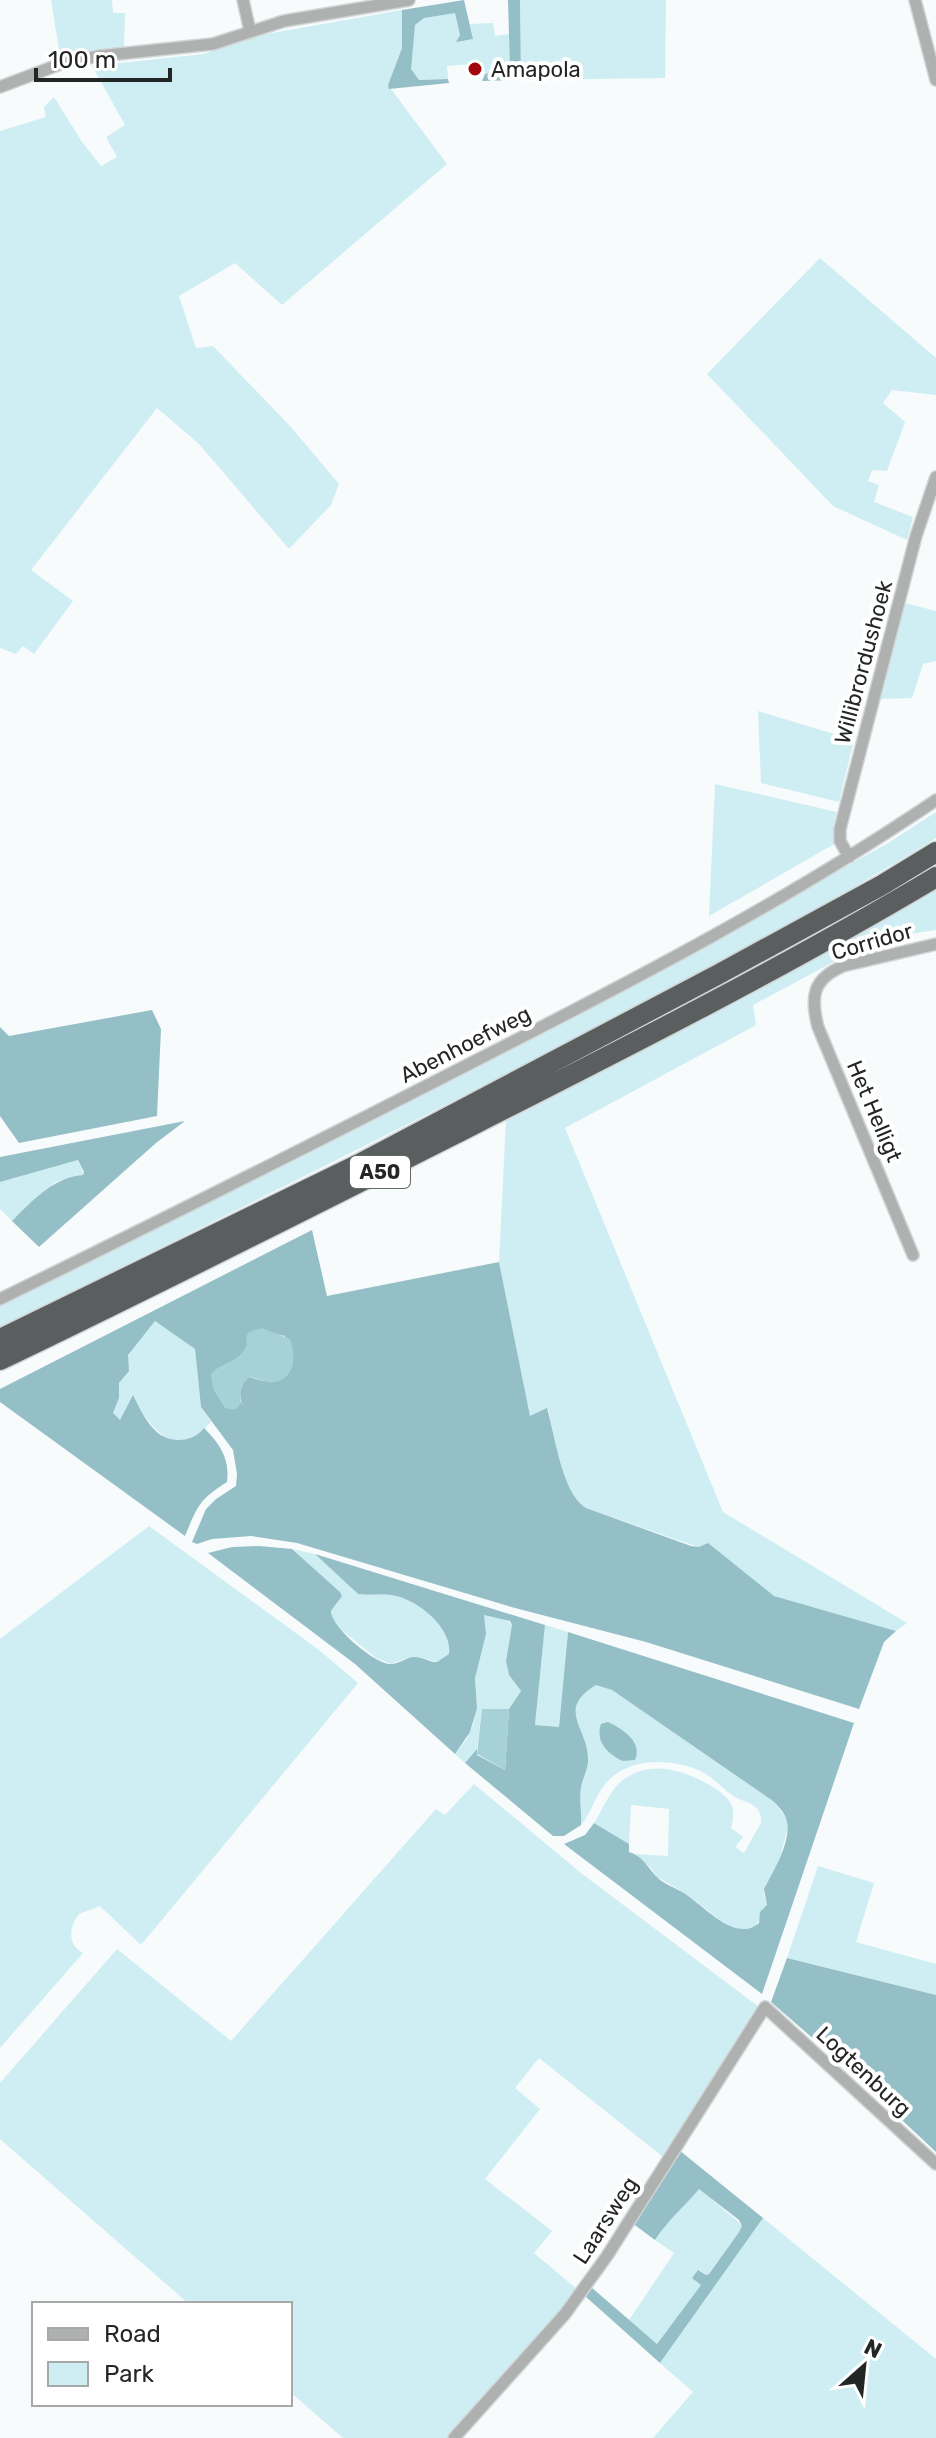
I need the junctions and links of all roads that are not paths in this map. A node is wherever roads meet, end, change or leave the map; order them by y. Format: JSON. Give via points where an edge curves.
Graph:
{"nodes":[{"id":1,"x":243,"y":0,"type":"edge"},
{"id":2,"x":409,"y":0,"type":"edge"},
{"id":3,"x":915,"y":0,"type":"edge"},
{"id":4,"x":250,"y":31,"type":"junction"},
{"id":5,"x":936,"y":80,"type":"edge"},
{"id":6,"x":0,"y":87,"type":"edge"},
{"id":7,"x":936,"y":477,"type":"edge"},
{"id":8,"x":936,"y":800,"type":"edge"},
{"id":9,"x":936,"y":852,"type":"edge"},
{"id":10,"x":849,"y":857,"type":"junction"},
{"id":11,"x":936,"y":877,"type":"edge"},
{"id":12,"x":936,"y":944,"type":"edge"},
{"id":13,"x":820,"y":981,"type":"joint"},
{"id":14,"x":913,"y":1255,"type":"dead end"},
{"id":15,"x":0,"y":1299,"type":"edge"},
{"id":16,"x":0,"y":1339,"type":"edge"},
{"id":17,"x":0,"y":1360,"type":"edge"},
{"id":18,"x":765,"y":2007,"type":"joint"},
{"id":19,"x":936,"y":2164,"type":"edge"},
{"id":20,"x":454,"y":2438,"type":"edge"}],
"edges":[{"from":1,"to":4,"type":"street"},
{"from":2,"to":4,"type":"street"},
{"from":3,"to":5,"type":"street"},
{"from":4,"to":6,"type":"street","via":[[213,44],[63,63]]},
{"from":7,"to":10,"type":"street","name":"Willibrordushoek","via":[[840,829]]},
{"from":8,"to":10,"type":"street","name":"Abenhoefweg"},
{"from":9,"to":16,"type":"highway","number":"A50","via":[[719,974],[359,1164]]},
{"from":10,"to":15,"type":"street","name":"Abenhoefweg","via":[[550,1023]]},
{"from":11,"to":17,"type":"highway","number":"A50","via":[[532,1095]]},
{"from":12,"to":13,"type":"street","name":"Corridor","via":[[843,966]]},
{"from":13,"to":14,"type":"street","name":"Het Helligt","via":[[814,997],[818,1027]]},
{"from":18,"to":19,"type":"street","name":"Logtenburg"},
{"from":18,"to":20,"type":"street","name":"Laarsweg","via":[[607,2256],[565,2314]]}]}
